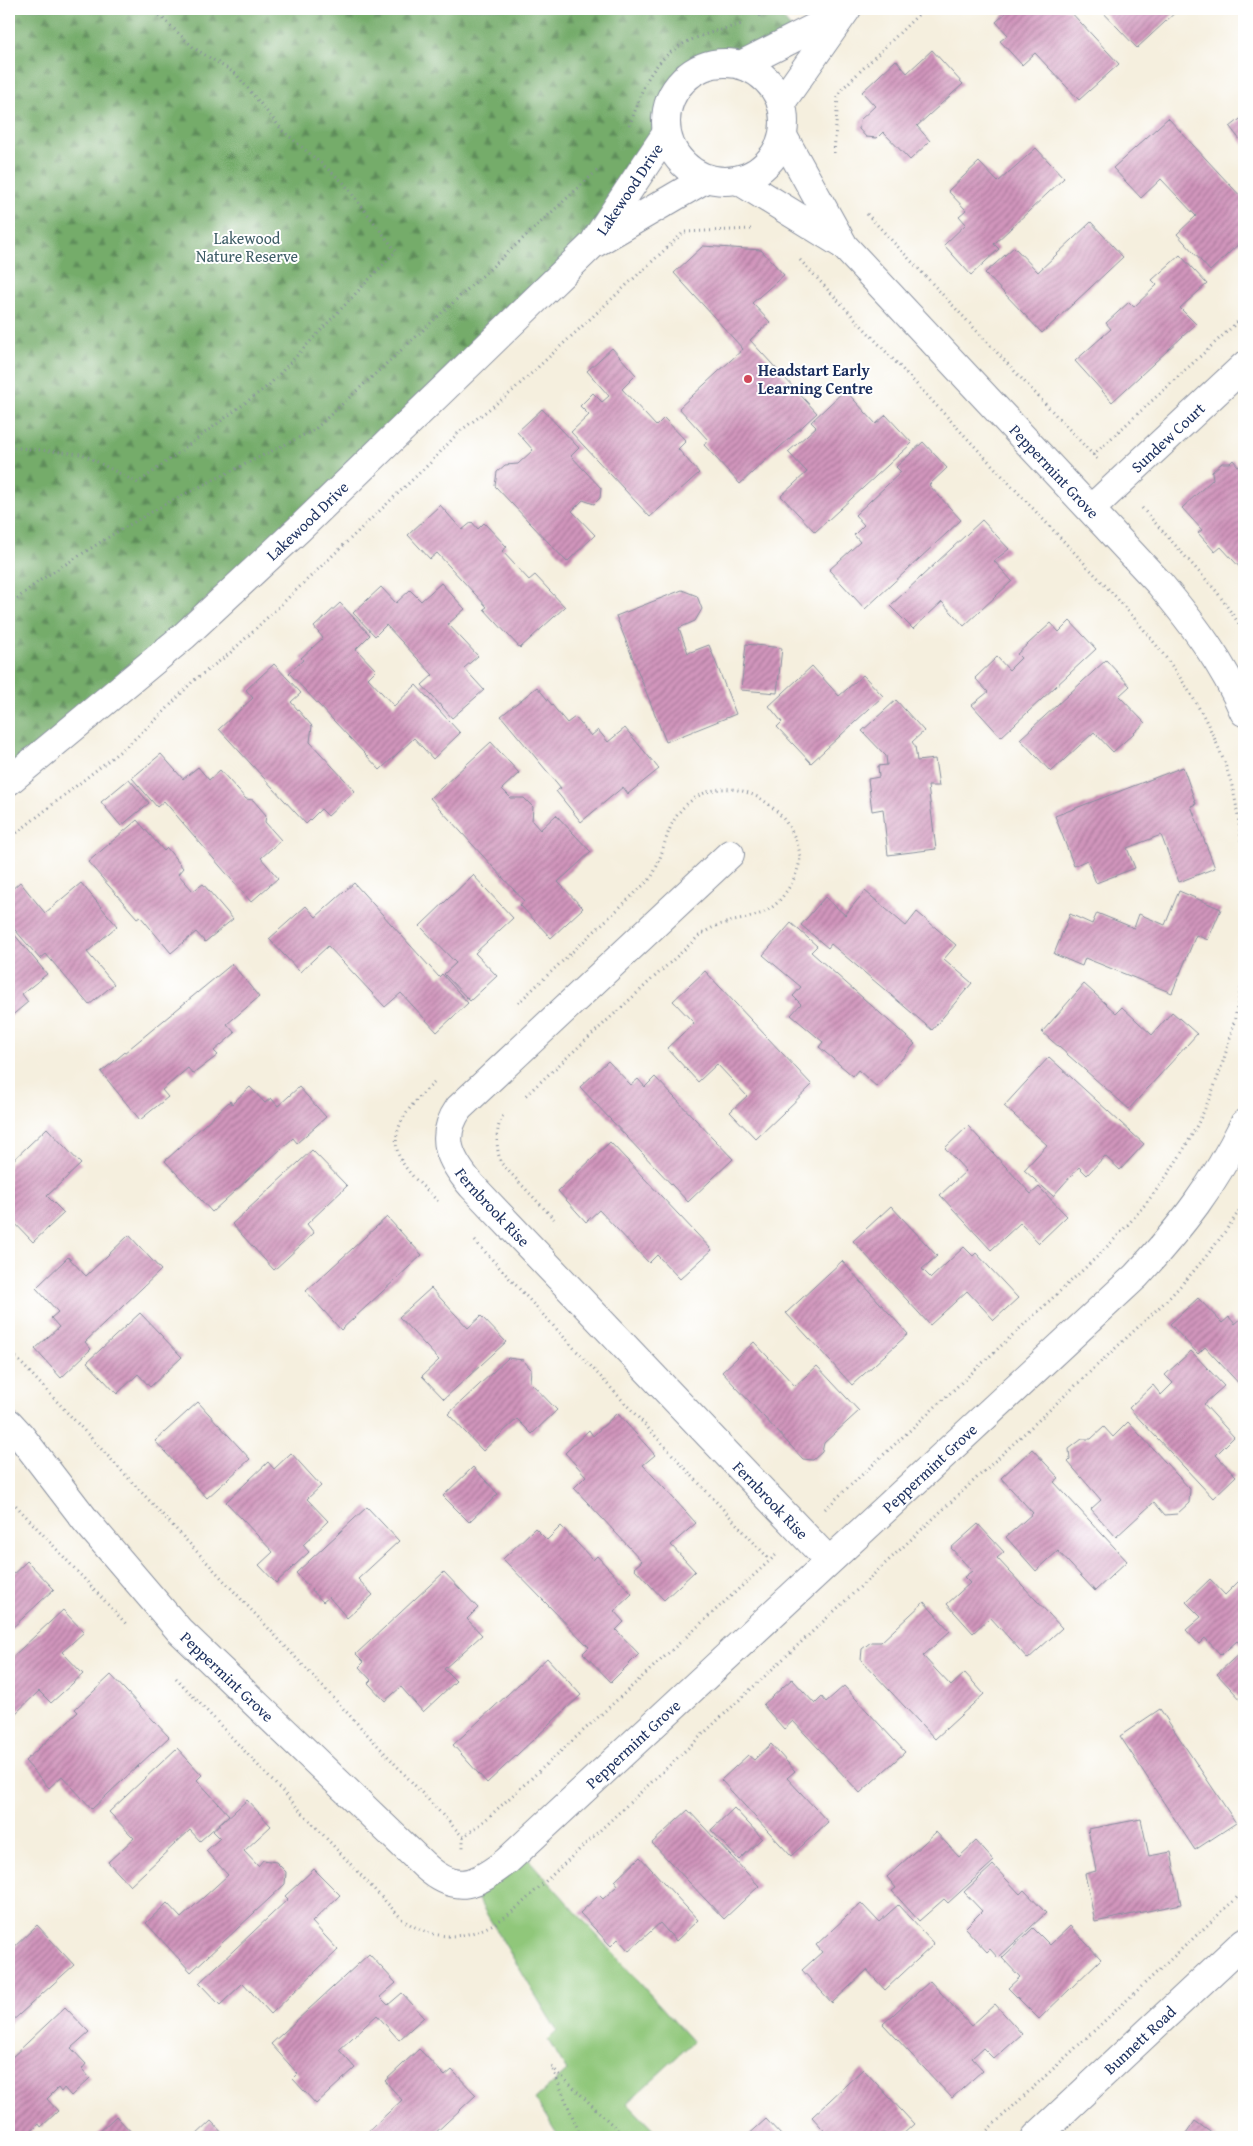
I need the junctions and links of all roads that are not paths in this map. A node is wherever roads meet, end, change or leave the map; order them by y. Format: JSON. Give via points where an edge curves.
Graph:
{"nodes":[{"id":1,"x":844,"y":11,"type":"edge"},
{"id":2,"x":741,"y":65,"type":"junction"},
{"id":3,"x":781,"y":103,"type":"junction"},
{"id":4,"x":666,"y":134,"type":"junction"},
{"id":5,"x":783,"y":136,"type":"junction"},
{"id":6,"x":705,"y":179,"type":"junction"},
{"id":7,"x":738,"y":180,"type":"junction"},
{"id":8,"x":592,"y":245,"type":"junction"},
{"id":9,"x":844,"y":246,"type":"junction"},
{"id":10,"x":1244,"y":366,"type":"edge"},
{"id":11,"x":1091,"y":509,"type":"junction"},
{"id":12,"x":1244,"y":712,"type":"edge"},
{"id":13,"x":9,"y":781,"type":"edge"},
{"id":14,"x":730,"y":854,"type":"dead end"},
{"id":15,"x":1244,"y":1124,"type":"edge"},
{"id":16,"x":9,"y":1423,"type":"edge"},
{"id":17,"x":828,"y":1560,"type":"junction"},
{"id":18,"x":1244,"y":1942,"type":"edge"},
{"id":19,"x":1036,"y":2137,"type":"edge"}],
"edges":[{"from":1,"to":2,"type":"street"},
{"from":1,"to":3,"type":"street"},
{"from":2,"to":3,"type":"street","via":[[758,73],[772,86]]},
{"from":2,"to":4,"type":"street","via":[[721,63],[702,67],[684,78],[672,94],[666,113]]},
{"from":3,"to":5,"type":"street"},
{"from":4,"to":6,"type":"street","via":[[678,158]]},
{"from":4,"to":8,"type":"street","name":"Lakewood Drive"},
{"from":5,"to":7,"type":"street","via":[[767,165]]},
{"from":5,"to":9,"type":"street","name":"Peppermint Grove"},
{"from":6,"to":7,"type":"street"},
{"from":6,"to":8,"type":"street","name":"Lakewood Drive"},
{"from":7,"to":9,"type":"street","name":"Peppermint Grove"},
{"from":8,"to":13,"type":"street","name":"Lakewood Drive","via":[[184,636]]},
{"from":9,"to":11,"type":"street","name":"Peppermint Grove"},
{"from":10,"to":11,"type":"street","name":"Sundew Court"},
{"from":11,"to":12,"type":"street","name":"Peppermint Grove","via":[[1194,625],[1230,680]]},
{"from":14,"to":17,"type":"street","name":"Fernbrook Rise","via":[[467,1099],[448,1126],[448,1144],[454,1161],[472,1186]]},
{"from":15,"to":17,"type":"street","name":"Peppermint Grove","via":[[1201,1201],[1136,1276]]},
{"from":16,"to":17,"type":"street","name":"Peppermint Grove","via":[[116,1559],[179,1630],[425,1866],[443,1880],[456,1885],[485,1876],[507,1861]]},
{"from":18,"to":19,"type":"street","name":"Bunnett Road"}]}
